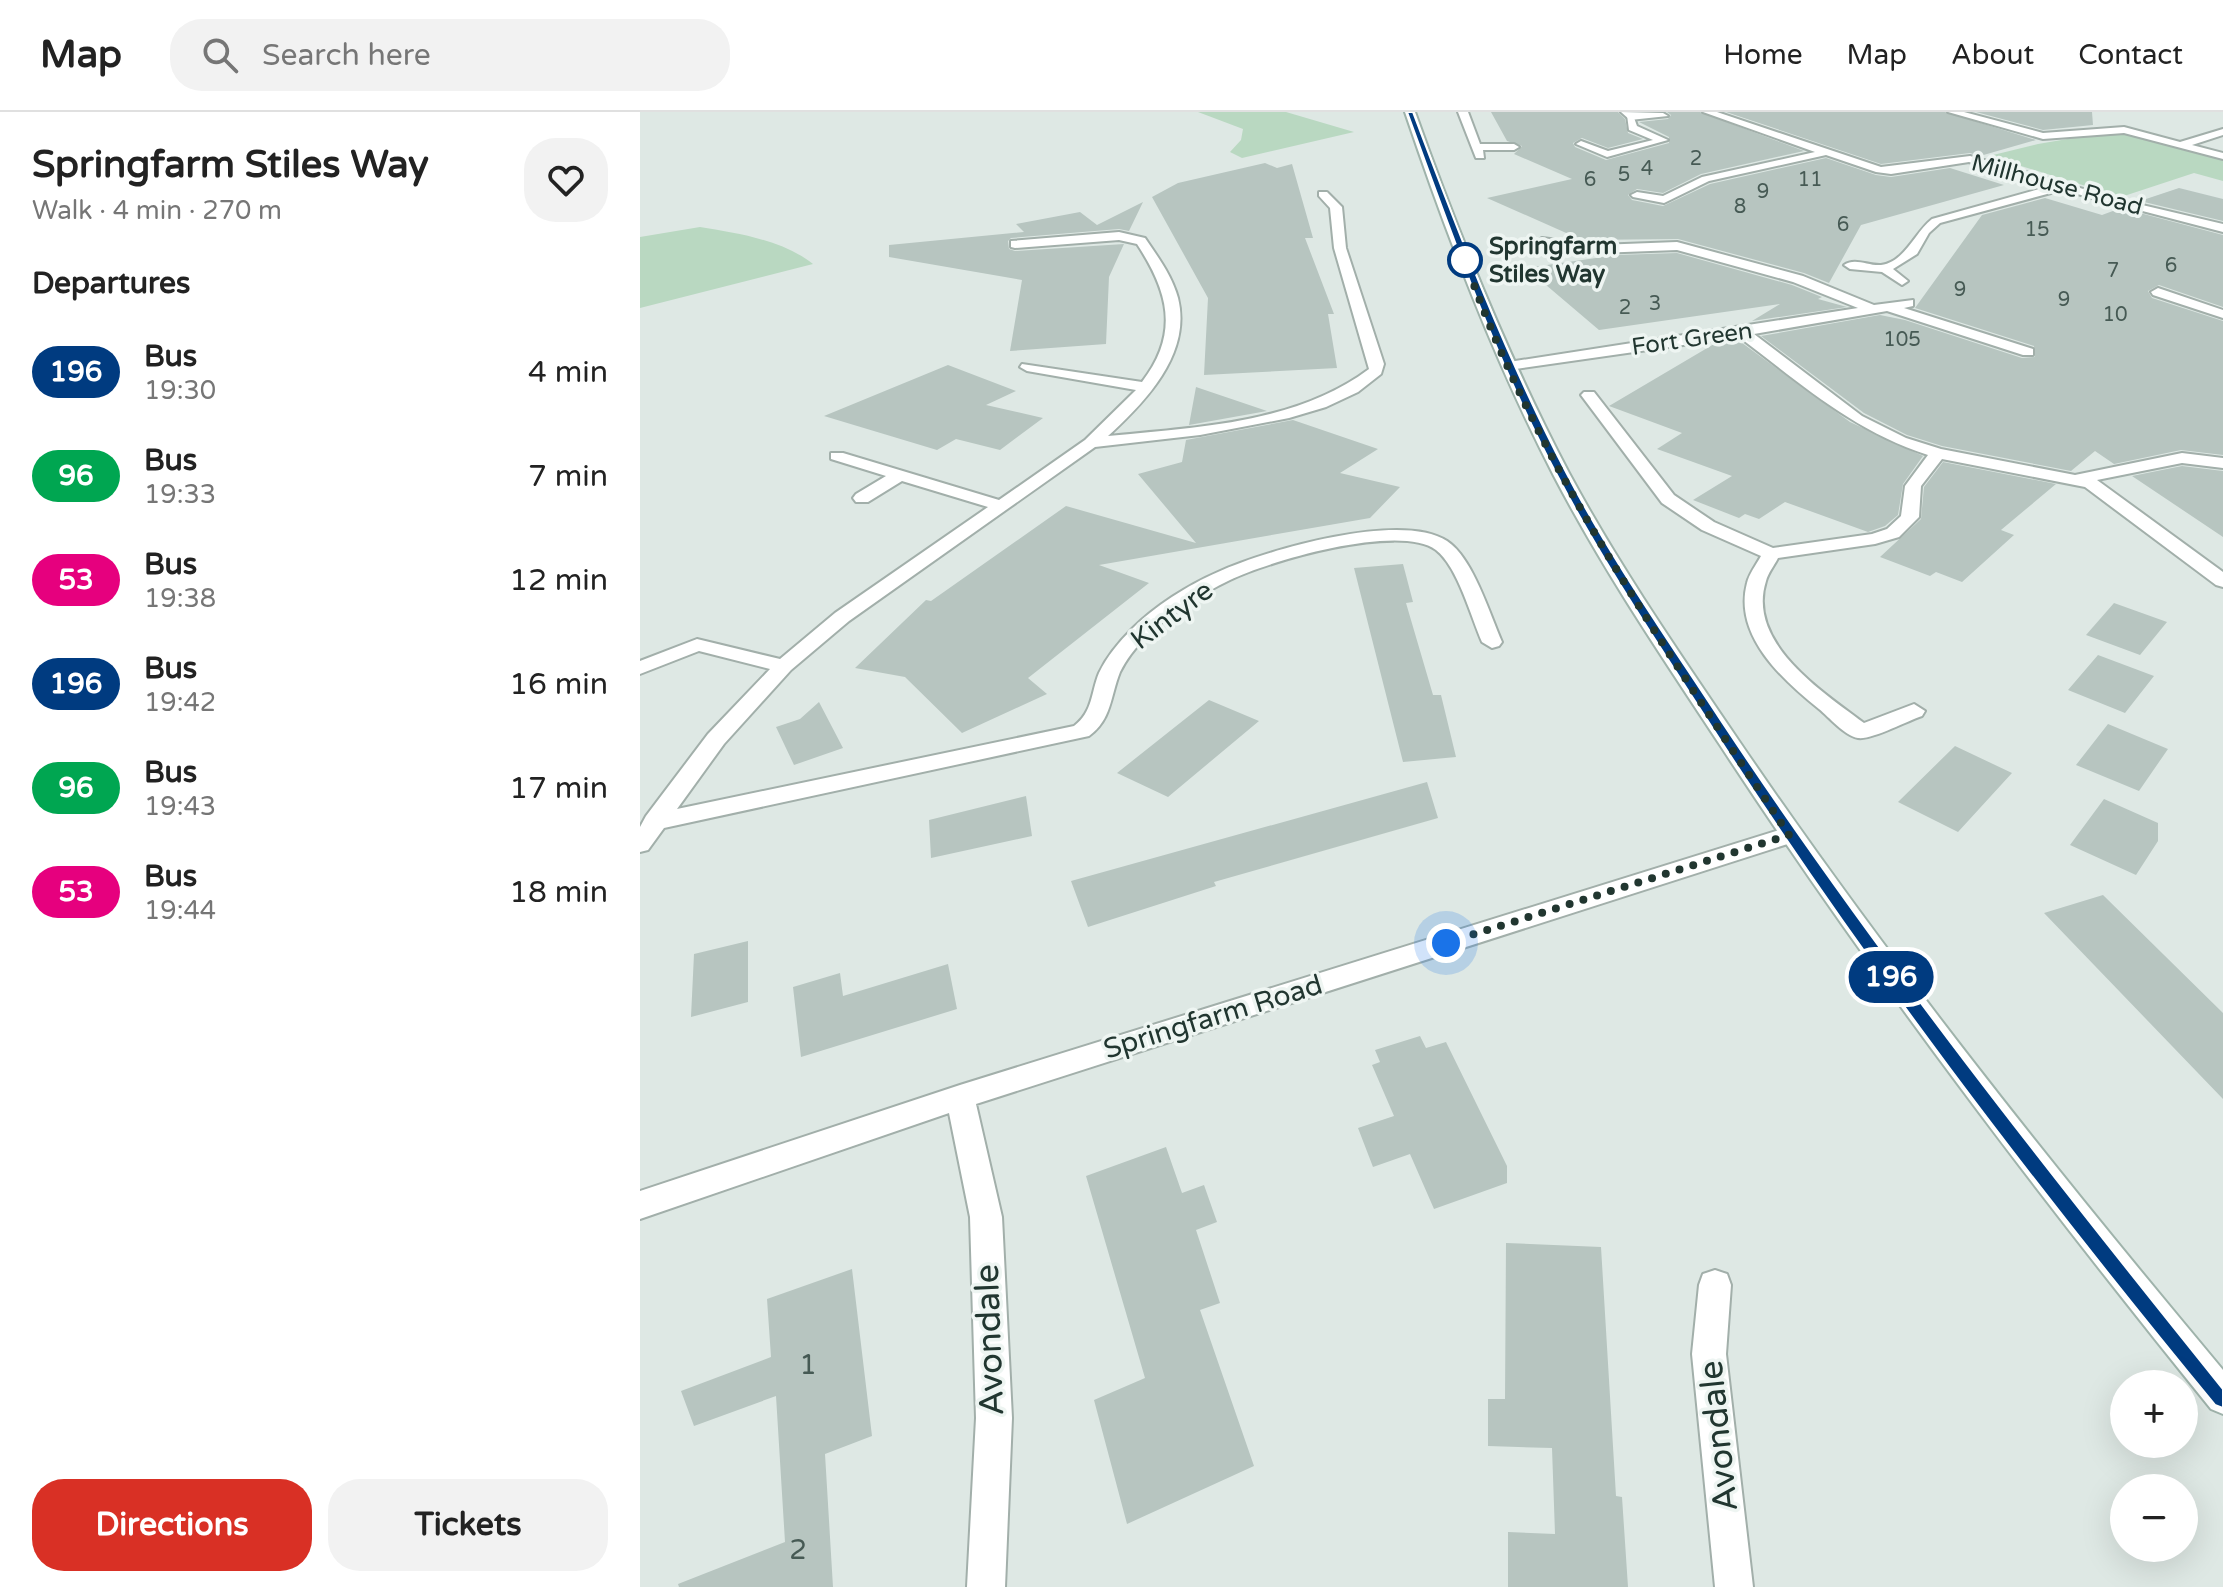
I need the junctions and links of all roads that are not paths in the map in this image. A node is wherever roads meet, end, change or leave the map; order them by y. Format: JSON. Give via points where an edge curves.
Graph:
{"nodes":[{"id":1,"x":1410,"y":112,"type":"edge"},
{"id":2,"x":1463,"y":112,"type":"edge"},
{"id":3,"x":1708,"y":112,"type":"edge"},
{"id":4,"x":1953,"y":112,"type":"edge"},
{"id":5,"x":1987,"y":112,"type":"edge"},
{"id":6,"x":1628,"y":114,"type":"edge"},
{"id":7,"x":1663,"y":116,"type":"dead end"},
{"id":8,"x":1969,"y":116,"type":"junction"},
{"id":9,"x":2223,"y":132,"type":"edge"},
{"id":10,"x":1581,"y":144,"type":"dead end"},
{"id":11,"x":2180,"y":144,"type":"junction"},
{"id":12,"x":1514,"y":147,"type":"dead end"},
{"id":13,"x":1824,"y":152,"type":"junction"},
{"id":14,"x":2223,"y":156,"type":"edge"},
{"id":15,"x":2063,"y":186,"type":"junction"},
{"id":16,"x":1323,"y":194,"type":"dead end"},
{"id":17,"x":1637,"y":195,"type":"dead end"},
{"id":18,"x":2223,"y":228,"type":"edge"},
{"id":19,"x":1535,"y":240,"type":"dead end"},
{"id":20,"x":1015,"y":244,"type":"dead end"},
{"id":21,"x":1850,"y":265,"type":"dead end"},
{"id":22,"x":1885,"y":269,"type":"junction"},
{"id":23,"x":1902,"y":281,"type":"dead end"},
{"id":24,"x":2158,"y":292,"type":"dead end"},
{"id":25,"x":1908,"y":303,"type":"dead end"},
{"id":26,"x":1882,"y":309,"type":"junction"},
{"id":27,"x":2223,"y":314,"type":"edge"},
{"id":28,"x":1742,"y":332,"type":"junction"},
{"id":29,"x":2028,"y":352,"type":"dead end"},
{"id":30,"x":1082,"y":357,"type":"dead end"},
{"id":31,"x":1509,"y":366,"type":"junction"},
{"id":32,"x":1027,"y":367,"type":"dead end"},
{"id":33,"x":1066,"y":375,"type":"junction"},
{"id":34,"x":1146,"y":387,"type":"junction"},
{"id":35,"x":1589,"y":395,"type":"dead end"},
{"id":36,"x":1091,"y":443,"type":"junction"},
{"id":37,"x":1938,"y":453,"type":"junction"},
{"id":38,"x":837,"y":456,"type":"dead end"},
{"id":39,"x":2223,"y":463,"type":"edge"},
{"id":40,"x":897,"y":477,"type":"junction"},
{"id":41,"x":2080,"y":479,"type":"junction"},
{"id":42,"x":862,"y":498,"type":"dead end"},
{"id":43,"x":1002,"y":506,"type":"junction"},
{"id":44,"x":1771,"y":554,"type":"junction"},
{"id":45,"x":2223,"y":581,"type":"edge"},
{"id":46,"x":1492,"y":642,"type":"dead end"},
{"id":47,"x":784,"y":666,"type":"junction"},
{"id":48,"x":640,"y":668,"type":"edge"},
{"id":49,"x":1914,"y":711,"type":"dead end"},
{"id":50,"x":654,"y":822,"type":"junction"},
{"id":51,"x":1789,"y":835,"type":"junction"},
{"id":52,"x":640,"y":844,"type":"edge"},
{"id":53,"x":960,"y":1097,"type":"junction"},
{"id":54,"x":640,"y":1205,"type":"edge"},
{"id":55,"x":1715,"y":1285,"type":"dead end"},
{"id":56,"x":2223,"y":1397,"type":"edge"},
{"id":57,"x":986,"y":1587,"type":"edge"},
{"id":58,"x":1734,"y":1587,"type":"edge"}],
"edges":[{"from":1,"to":31,"type":"street"},
{"from":2,"to":12,"type":"street","via":[[1479,152]]},
{"from":3,"to":13,"type":"street","name":"Millhouse Road"},
{"from":4,"to":8,"type":"street","name":"Millhouse Road"},
{"from":5,"to":8,"type":"street"},
{"from":6,"to":7,"type":"street"},
{"from":6,"to":10,"type":"street","via":[[1632,128],[1663,140],[1607,154]]},
{"from":8,"to":11,"type":"street","name":"Millhouse Road","via":[[2043,136],[2115,129]]},
{"from":9,"to":11,"type":"street"},
{"from":11,"to":14,"type":"street","name":"Millhouse Road"},
{"from":13,"to":15,"type":"street","name":"Millhouse Road","via":[[1888,171],[1970,159]]},
{"from":13,"to":17,"type":"street","via":[[1706,179],[1664,200]]},
{"from":15,"to":18,"type":"street","name":"Millhouse Road"},
{"from":15,"to":22,"type":"street","via":[[1936,221],[1913,251]]},
{"from":16,"to":36,"type":"street","via":[[1336,207],[1340,248],[1376,371],[1356,388],[1273,417]]},
{"from":19,"to":26,"type":"street","via":[[1598,249],[1677,246],[1798,279]]},
{"from":20,"to":34,"type":"street","via":[[1058,246],[1130,231],[1141,241],[1155,259],[1174,306],[1172,346]]},
{"from":21,"to":22,"type":"street"},
{"from":22,"to":23,"type":"street"},
{"from":24,"to":27,"type":"street"},
{"from":25,"to":26,"type":"street","name":"Fort Green"},
{"from":26,"to":28,"type":"street","name":"Fort Green"},
{"from":26,"to":29,"type":"street"},
{"from":28,"to":31,"type":"street","name":"Fort Green"},
{"from":28,"to":37,"type":"street","via":[[1857,419]]},
{"from":30,"to":33,"type":"street"},
{"from":31,"to":51,"type":"street","via":[[1562,475]]},
{"from":32,"to":33,"type":"street"},
{"from":33,"to":34,"type":"street"},
{"from":34,"to":36,"type":"street"},
{"from":35,"to":44,"type":"street","via":[[1668,499],[1708,526]]},
{"from":36,"to":43,"type":"street"},
{"from":37,"to":41,"type":"street"},
{"from":37,"to":44,"type":"street","via":[[1913,486],[1910,517],[1893,533]]},
{"from":38,"to":40,"type":"street"},
{"from":39,"to":41,"type":"street","via":[[2182,458]]},
{"from":40,"to":42,"type":"street"},
{"from":40,"to":43,"type":"street"},
{"from":41,"to":45,"type":"street","via":[[2114,498]]},
{"from":43,"to":47,"type":"street","via":[[842,617]]},
{"from":44,"to":49,"type":"street","via":[[1755,587],[1755,616],[1763,642],[1779,662],[1861,732]]},
{"from":46,"to":50,"type":"street","name":"Kintyre","via":[[1454,560],[1438,543],[1392,534],[1327,545],[1224,576],[1141,631],[1109,673],[1097,719],[1081,731]]},
{"from":47,"to":48,"type":"street","via":[[697,645]]},
{"from":47,"to":50,"type":"street","via":[[716,739]]},
{"from":50,"to":52,"type":"street"},
{"from":51,"to":53,"type":"street","name":"Springfarm Road"},
{"from":51,"to":56,"type":"street","via":[[1896,984]]},
{"from":53,"to":54,"type":"street","name":"Springfarm Road"},
{"from":53,"to":57,"type":"street","name":"Avondale","via":[[986,1217],[994,1418]]},
{"from":55,"to":58,"type":"street","name":"Avondale","via":[[1709,1354]]}]}
